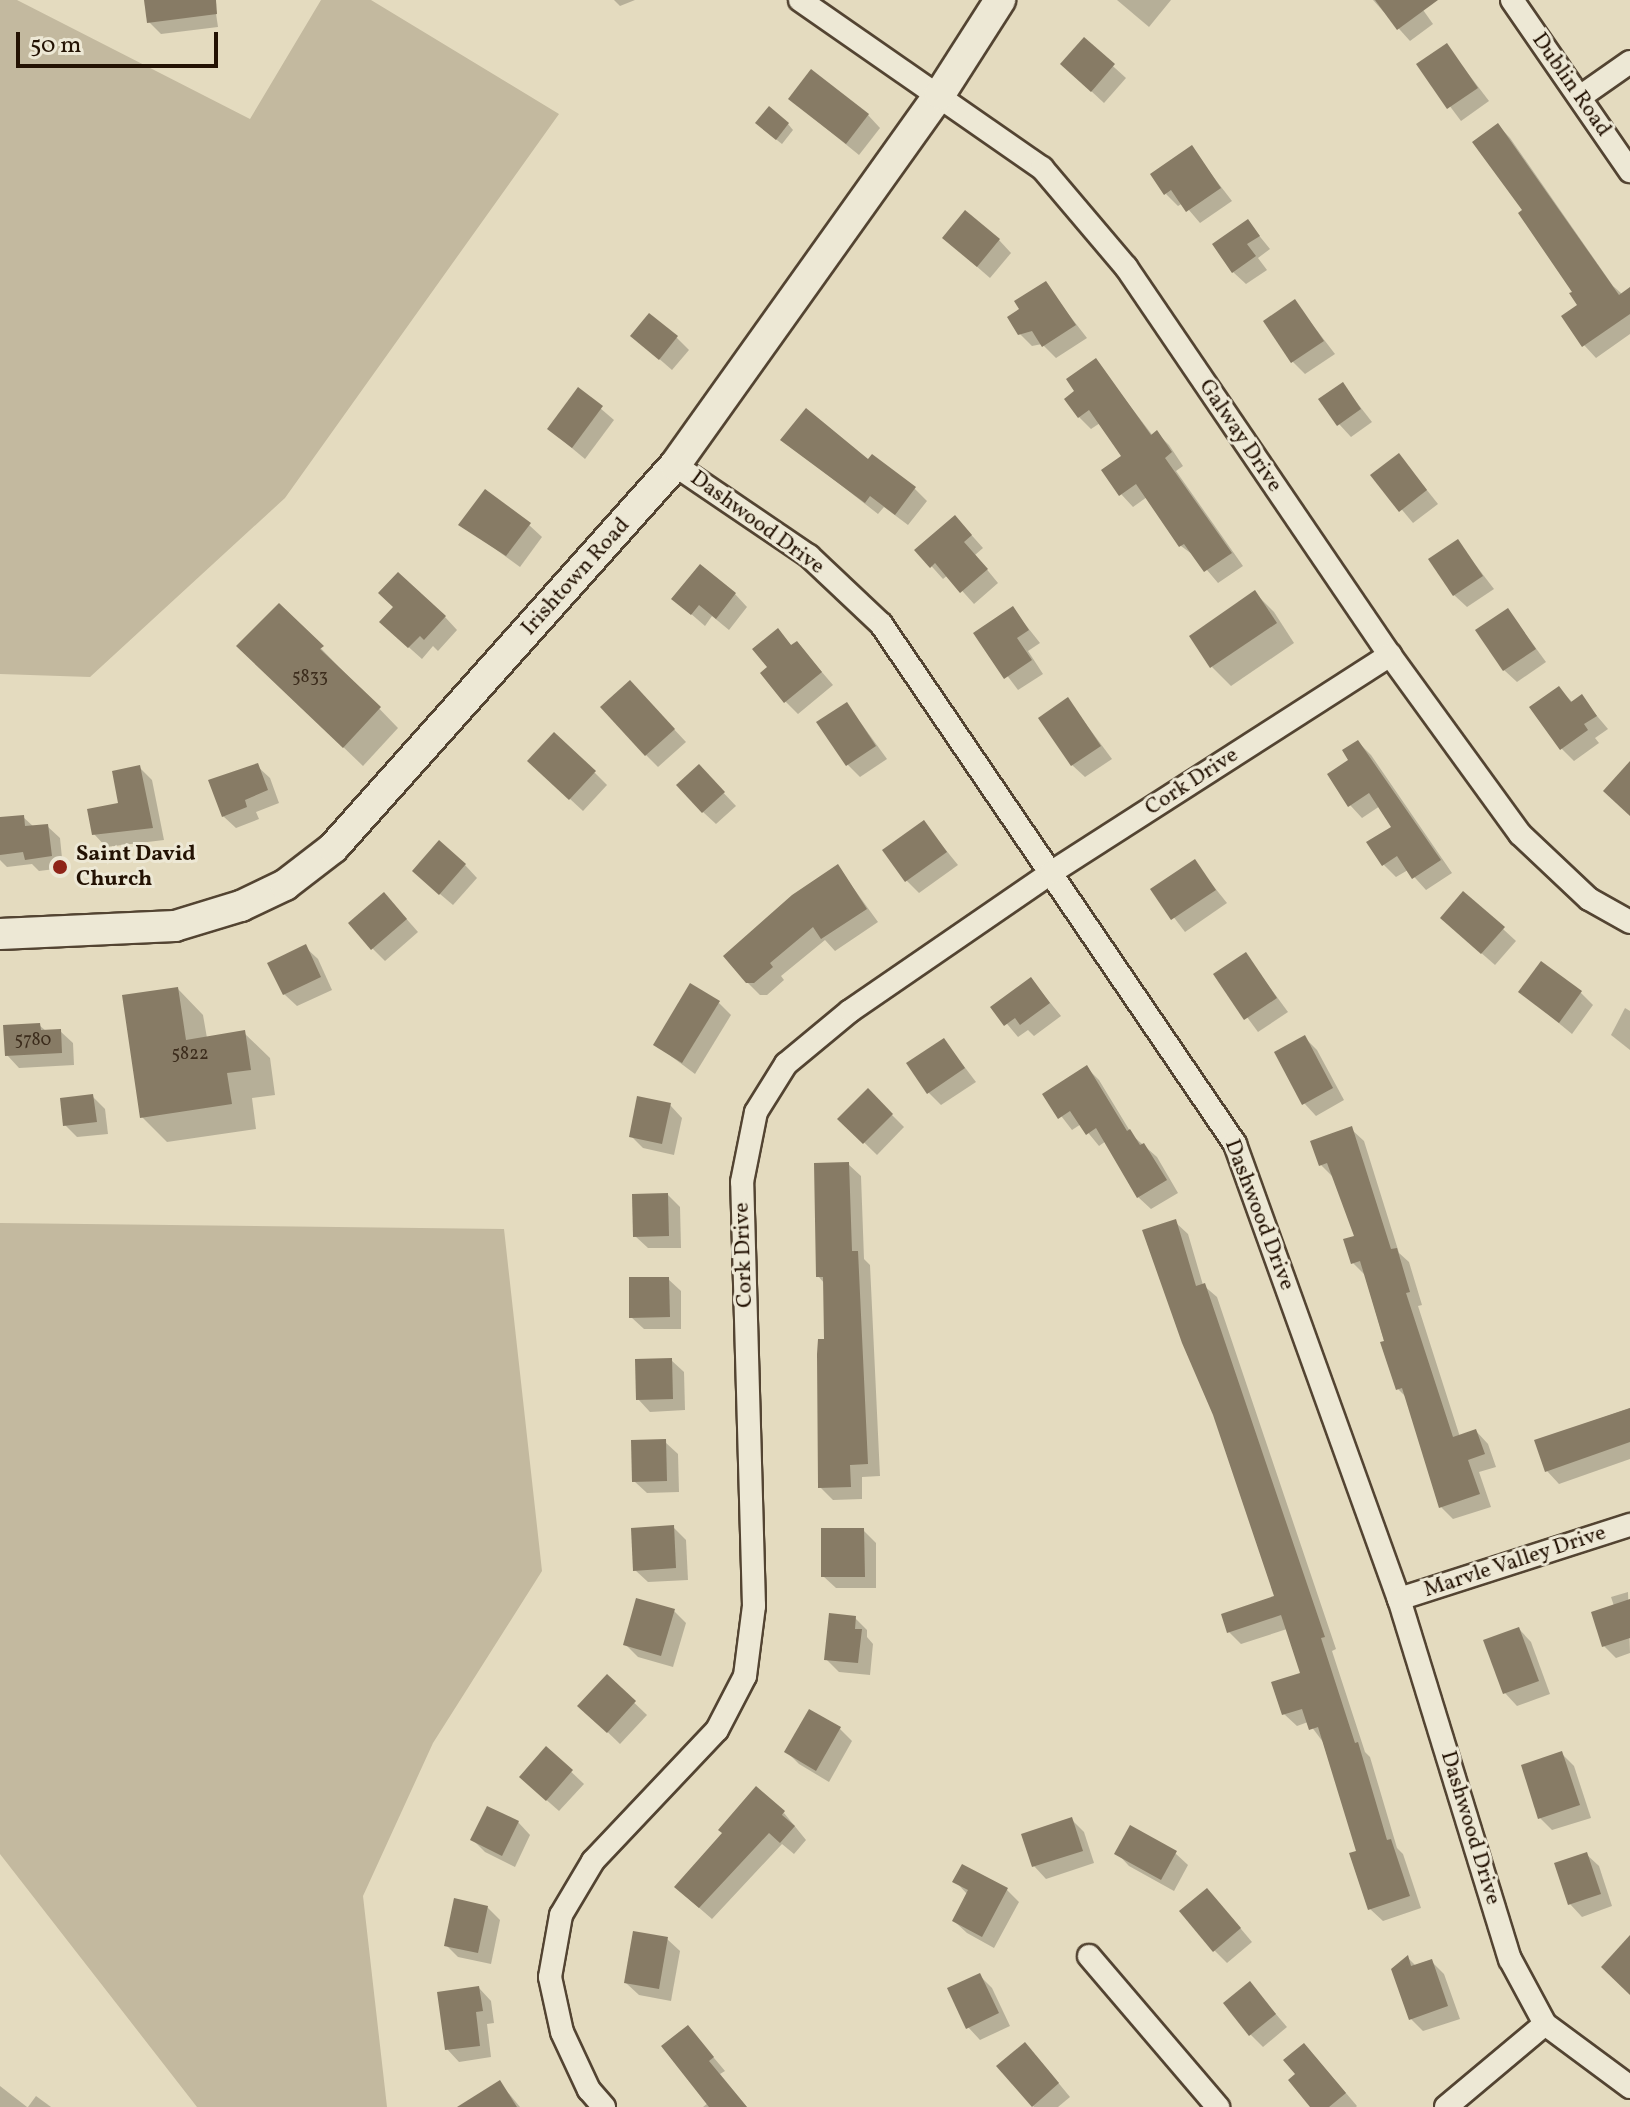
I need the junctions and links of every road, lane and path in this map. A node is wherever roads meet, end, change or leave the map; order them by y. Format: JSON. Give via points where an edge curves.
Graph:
{"nodes":[{"id":1,"x":800,"y":0,"type":"edge"},
{"id":2,"x":1000,"y":0,"type":"edge"},
{"id":3,"x":1512,"y":0,"type":"edge"},
{"id":4,"x":1630,"y":62,"type":"edge"},
{"id":5,"x":940,"y":94,"type":"junction"},
{"id":6,"x":1580,"y":97,"type":"junction"},
{"id":7,"x":1630,"y":171,"type":"edge"},
{"id":8,"x":675,"y":465,"type":"junction"},
{"id":9,"x":1390,"y":655,"type":"junction"},
{"id":10,"x":1052,"y":872,"type":"junction"},
{"id":11,"x":1630,"y":922,"type":"edge"},
{"id":12,"x":0,"y":934,"type":"edge"},
{"id":13,"x":1630,"y":1525,"type":"edge"},
{"id":14,"x":1399,"y":1599,"type":"junction"},
{"id":15,"x":1089,"y":1956,"type":"dead end"},
{"id":16,"x":1545,"y":2024,"type":"junction"},
{"id":17,"x":1630,"y":2087,"type":"edge"},
{"id":18,"x":604,"y":2107,"type":"edge"},
{"id":19,"x":1218,"y":2107,"type":"edge"},
{"id":20,"x":1446,"y":2107,"type":"edge"}],
"edges":[{"from":1,"to":5,"type":"street","name":"Galway Drive"},
{"from":2,"to":5,"type":"street","name":"Irishtown Road"},
{"from":3,"to":6,"type":"street","name":"Dublin Road"},
{"from":4,"to":6,"type":"street"},
{"from":5,"to":8,"type":"street","name":"Irishtown Road"},
{"from":5,"to":9,"type":"street","name":"Galway Drive","via":[[1042,168],[1126,267]]},
{"from":6,"to":7,"type":"street","name":"Dublin Road"},
{"from":8,"to":10,"type":"street","name":"Dashwood Drive","via":[[809,556],[881,624]]},
{"from":8,"to":12,"type":"street","name":"Irishtown Road","via":[[400,776],[333,848],[285,885],[241,906],[175,926]]},
{"from":9,"to":10,"type":"street","name":"Cork Drive"},
{"from":9,"to":11,"type":"street","name":"Galway Drive","via":[[1520,834],[1589,899]]},
{"from":10,"to":14,"type":"street","name":"Dashwood Drive","via":[[1235,1144]]},
{"from":10,"to":18,"type":"street","name":"Cork Drive","via":[[850,1011],[786,1064],[756,1112],[742,1182],[754,1606],[745,1676],[717,1730],[593,1861],[561,1915],[550,1977],[562,2032],[589,2090]]},
{"from":13,"to":14,"type":"street","name":"Marvle Valley Drive"},
{"from":14,"to":16,"type":"street","name":"Dashwood Drive","via":[[1510,1959]]},
{"from":15,"to":19,"type":"street"},
{"from":16,"to":17,"type":"street","name":"Dashwood Drive"},
{"from":16,"to":20,"type":"street"}]}
